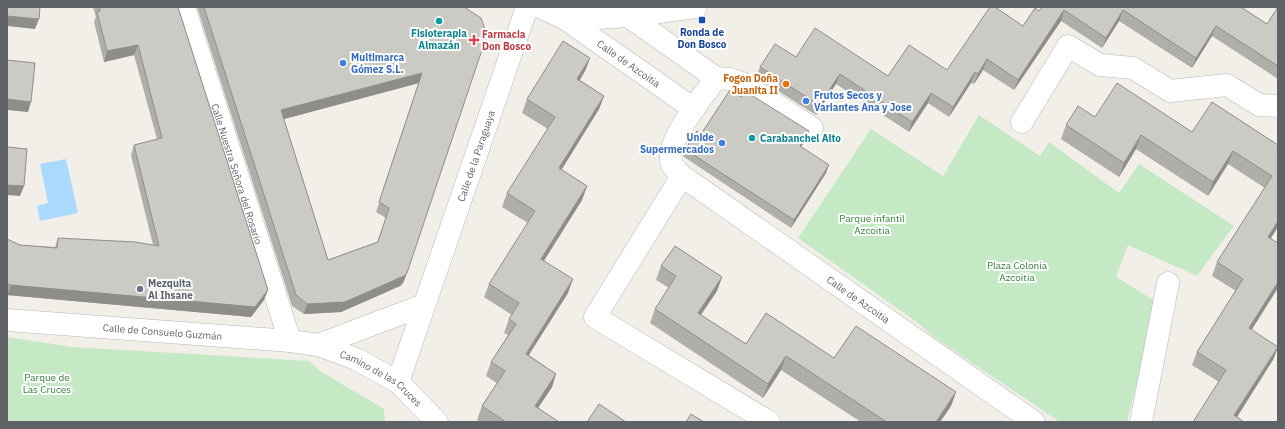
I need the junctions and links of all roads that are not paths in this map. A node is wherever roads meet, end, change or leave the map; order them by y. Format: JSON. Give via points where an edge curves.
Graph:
{"nodes":[{"id":1,"x":184,"y":7,"type":"edge"},
{"id":2,"x":528,"y":7,"type":"edge"},
{"id":3,"x":540,"y":7,"type":"edge"},
{"id":4,"x":696,"y":7,"type":"edge"},
{"id":5,"x":628,"y":16,"type":"junction"},
{"id":6,"x":564,"y":18,"type":"junction"},
{"id":7,"x":716,"y":78,"type":"junction"},
{"id":8,"x":1278,"y":106,"type":"edge"},
{"id":9,"x":694,"y":109,"type":"junction"},
{"id":10,"x":1022,"y":122,"type":"dead end"},
{"id":11,"x":812,"y":128,"type":"dead end"},
{"id":12,"x":682,"y":176,"type":"junction"},
{"id":13,"x":1168,"y":283,"type":"dead end"},
{"id":14,"x":424,"y":305,"type":"junction"},
{"id":15,"x":7,"y":320,"type":"edge"},
{"id":16,"x":290,"y":341,"type":"junction"},
{"id":17,"x":318,"y":345,"type":"junction"},
{"id":18,"x":398,"y":382,"type":"junction"},
{"id":19,"x":437,"y":422,"type":"edge"},
{"id":20,"x":769,"y":422,"type":"edge"},
{"id":21,"x":1034,"y":422,"type":"edge"},
{"id":22,"x":1141,"y":422,"type":"edge"}],
"edges":[{"from":1,"to":16,"type":"street","name":"Calle Nuestra Señora del Rosario"},
{"from":2,"to":14,"type":"street","name":"Calle de la Paraguaya"},
{"from":3,"to":6,"type":"street"},
{"from":4,"to":5,"type":"street"},
{"from":5,"to":6,"type":"street"},
{"from":5,"to":7,"type":"street"},
{"from":6,"to":9,"type":"street","name":"Calle de Azcoitia"},
{"from":7,"to":9,"type":"street","name":"Calle de Azcoitia"},
{"from":7,"to":11,"type":"street","via":[[730,78],[742,83]]},
{"from":8,"to":10,"type":"street","via":[[1259,105],[1227,85],[1170,91],[1133,68],[1100,65],[1068,46]]},
{"from":9,"to":12,"type":"street","name":"Calle de Azcoitia","via":[[674,141],[670,153],[672,164]]},
{"from":12,"to":20,"type":"street","via":[[595,317]]},
{"from":12,"to":21,"type":"street","name":"Calle de Azcoitia"},
{"from":13,"to":22,"type":"street"},
{"from":14,"to":17,"type":"street"},
{"from":14,"to":18,"type":"street","name":"Calle de la Paraguaya"},
{"from":15,"to":16,"type":"street","name":"Calle de Consuelo Guzmán"},
{"from":16,"to":17,"type":"street","name":"Calle de Consuelo Guzmán"},
{"from":17,"to":18,"type":"street","name":"Camino de las Cruces","via":[[356,359]]},
{"from":18,"to":19,"type":"street","name":"Camino de las Cruces"}]}
